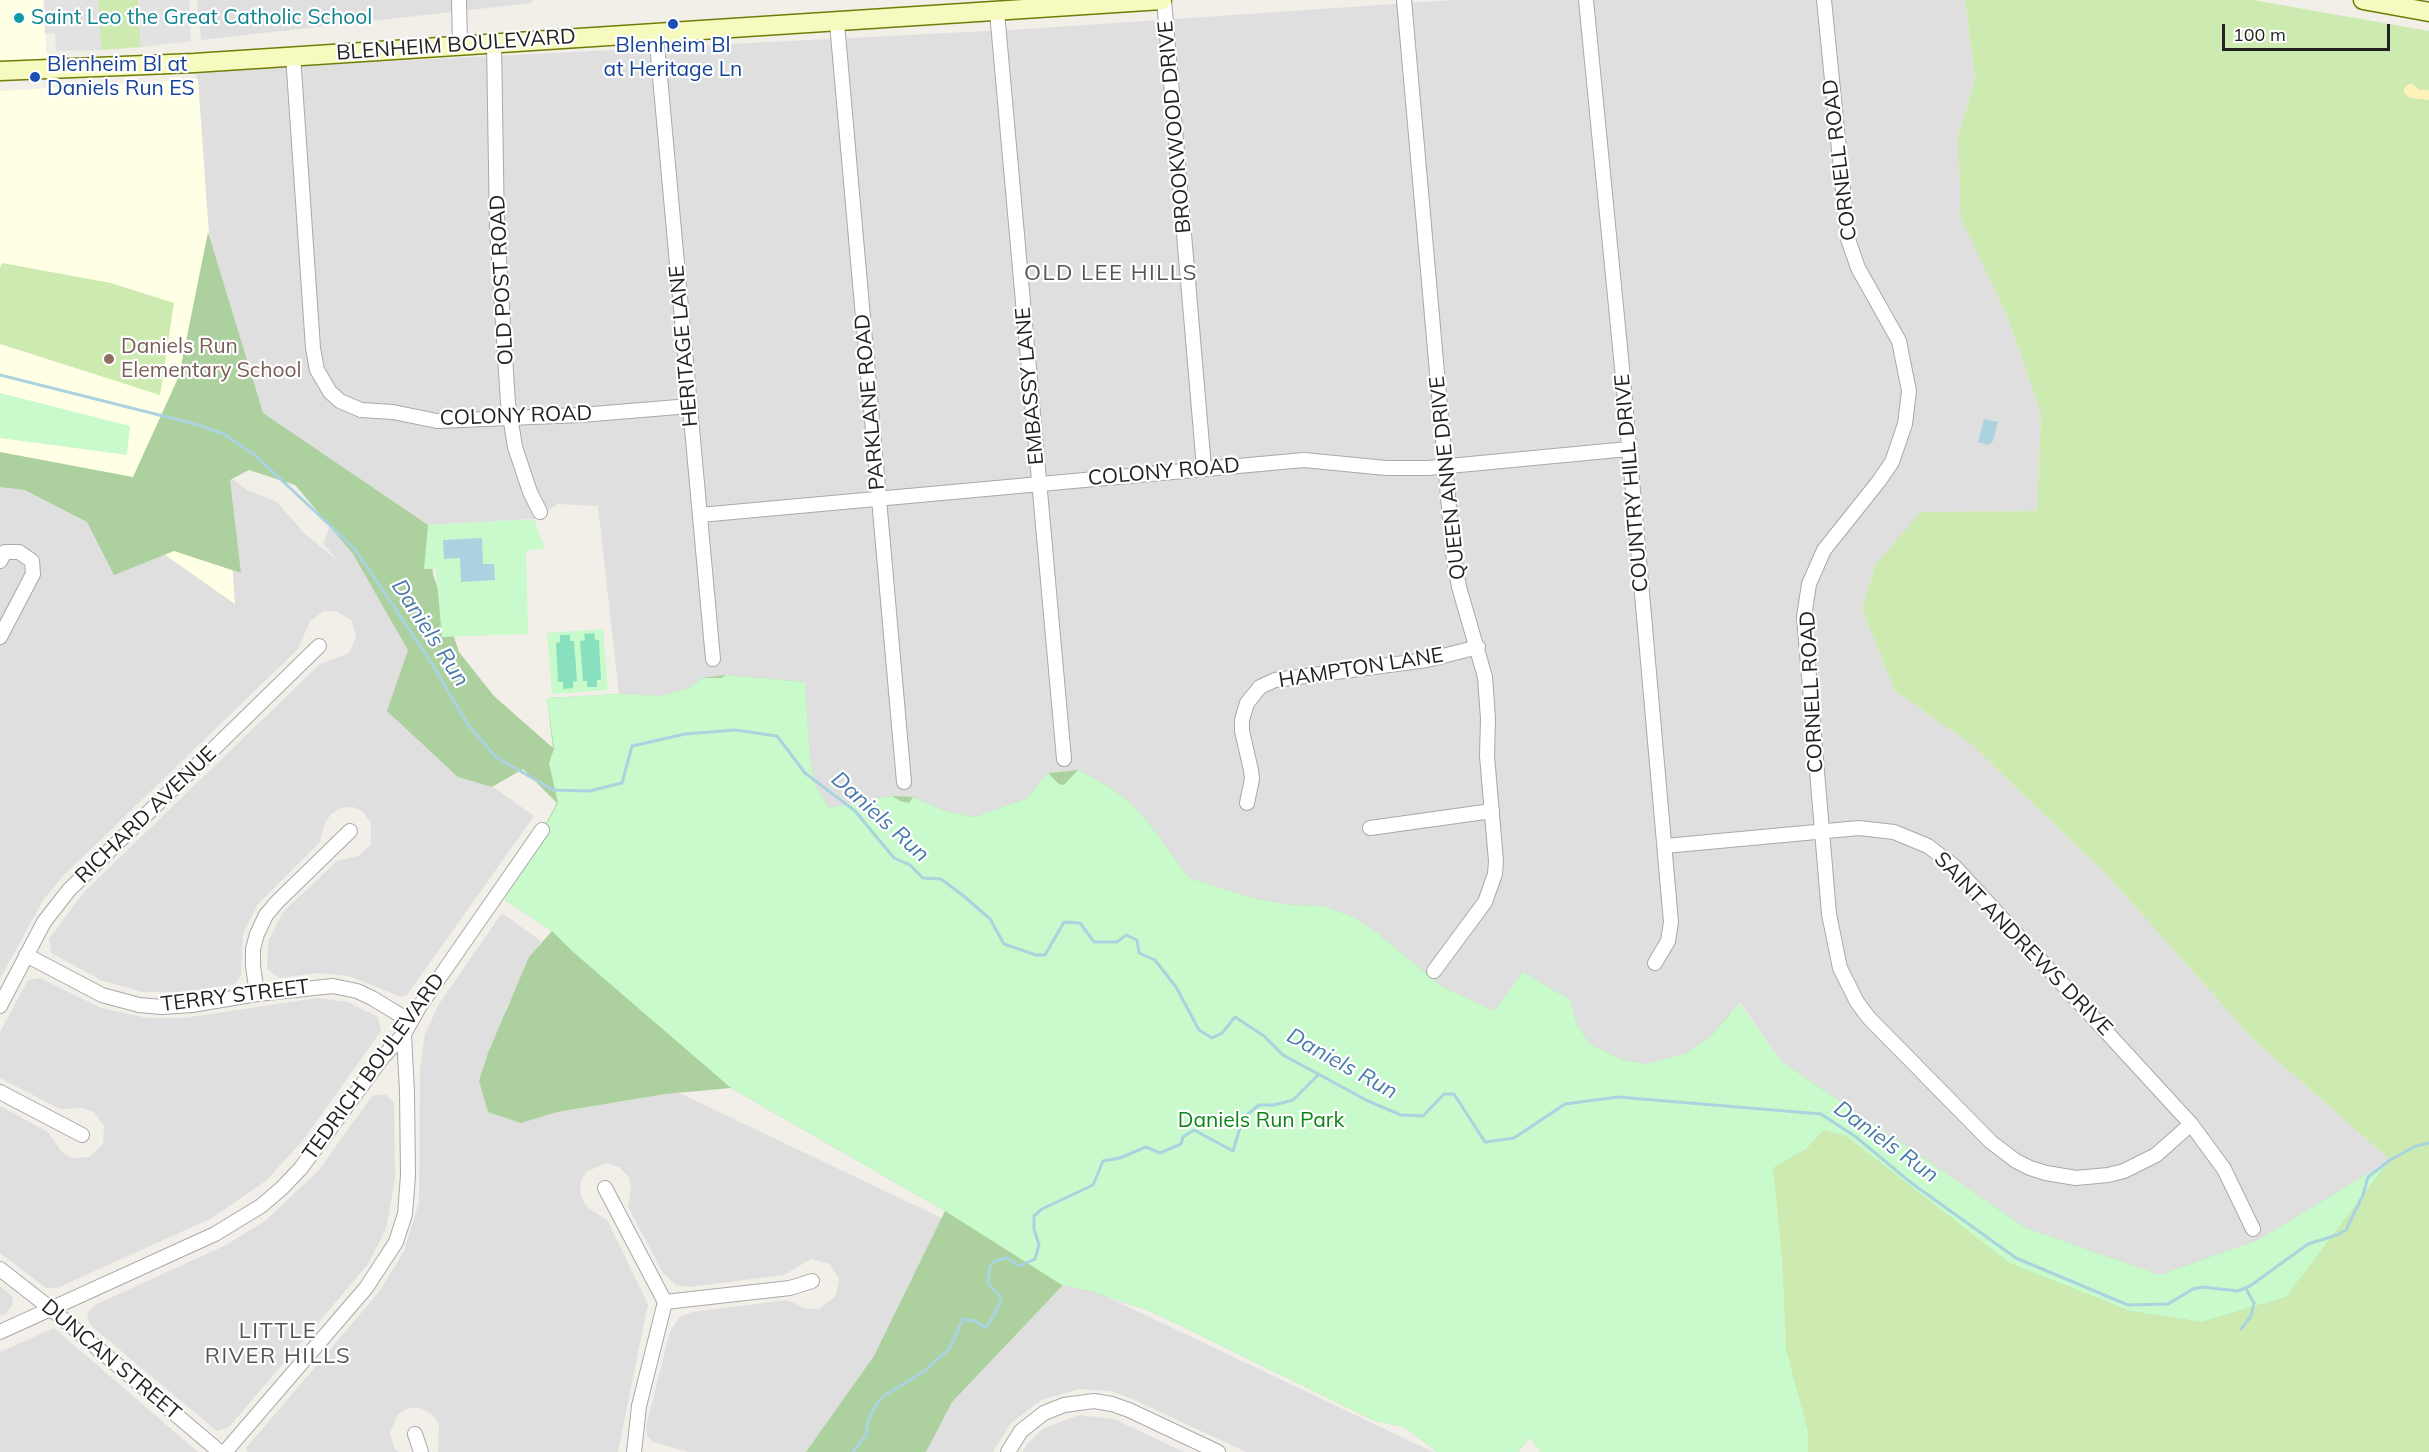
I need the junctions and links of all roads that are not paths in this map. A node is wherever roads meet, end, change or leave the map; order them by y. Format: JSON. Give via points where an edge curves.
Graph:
{"nodes":[{"id":1,"x":459,"y":0,"type":"edge"},
{"id":2,"x":1163,"y":0,"type":"edge"},
{"id":3,"x":1404,"y":0,"type":"edge"},
{"id":4,"x":1586,"y":0,"type":"edge"},
{"id":5,"x":1824,"y":0,"type":"edge"},
{"id":6,"x":2363,"y":0,"type":"edge"},
{"id":7,"x":997,"y":12,"type":"junction"},
{"id":8,"x":2429,"y":12,"type":"edge"},
{"id":9,"x":837,"y":23,"type":"junction"},
{"id":10,"x":656,"y":33,"type":"junction"},
{"id":11,"x":494,"y":43,"type":"junction"},
{"id":12,"x":460,"y":44,"type":"junction"},
{"id":13,"x":293,"y":55,"type":"junction"},
{"id":14,"x":0,"y":71,"type":"edge"},
{"id":15,"x":690,"y":406,"type":"junction"},
{"id":16,"x":510,"y":417,"type":"junction"},
{"id":17,"x":1628,"y":449,"type":"junction"},
{"id":18,"x":1445,"y":465,"type":"junction"},
{"id":19,"x":1204,"y":468,"type":"junction"},
{"id":20,"x":1039,"y":484,"type":"junction"},
{"id":21,"x":879,"y":498,"type":"junction"},
{"id":22,"x":540,"y":512,"type":"dead end"},
{"id":23,"x":700,"y":515,"type":"junction"},
{"id":24,"x":0,"y":561,"type":"edge"},
{"id":25,"x":4,"y":617,"type":"edge"},
{"id":26,"x":0,"y":637,"type":"edge"},
{"id":27,"x":319,"y":646,"type":"dead end"},
{"id":28,"x":1478,"y":647,"type":"junction"},
{"id":29,"x":713,"y":659,"type":"dead end"},
{"id":30,"x":1064,"y":759,"type":"dead end"},
{"id":31,"x":904,"y":782,"type":"dead end"},
{"id":32,"x":1247,"y":803,"type":"dead end"},
{"id":33,"x":1492,"y":811,"type":"junction"},
{"id":34,"x":1370,"y":828,"type":"dead end"},
{"id":35,"x":542,"y":830,"type":"dead end"},
{"id":36,"x":350,"y":831,"type":"dead end"},
{"id":37,"x":1821,"y":831,"type":"junction"},
{"id":38,"x":1665,"y":846,"type":"junction"},
{"id":39,"x":26,"y":956,"type":"junction"},
{"id":40,"x":1655,"y":963,"type":"dead end"},
{"id":41,"x":1434,"y":971,"type":"dead end"},
{"id":42,"x":258,"y":994,"type":"junction"},
{"id":43,"x":0,"y":1006,"type":"edge"},
{"id":44,"x":407,"y":1028,"type":"junction"},
{"id":45,"x":0,"y":1092,"type":"edge"},
{"id":46,"x":2191,"y":1124,"type":"junction"},
{"id":47,"x":82,"y":1135,"type":"dead end"},
{"id":48,"x":605,"y":1188,"type":"dead end"},
{"id":49,"x":2253,"y":1229,"type":"dead end"},
{"id":50,"x":0,"y":1269,"type":"edge"},
{"id":51,"x":812,"y":1281,"type":"dead end"},
{"id":52,"x":665,"y":1302,"type":"junction"},
{"id":53,"x":50,"y":1308,"type":"junction"},
{"id":54,"x":0,"y":1332,"type":"edge"},
{"id":55,"x":415,"y":1434,"type":"dead end"},
{"id":56,"x":220,"y":1452,"type":"edge"},
{"id":57,"x":225,"y":1452,"type":"edge"},
{"id":58,"x":421,"y":1452,"type":"edge"},
{"id":59,"x":634,"y":1452,"type":"edge"},
{"id":60,"x":1008,"y":1452,"type":"edge"},
{"id":61,"x":1218,"y":1452,"type":"edge"}],
"edges":[{"from":1,"to":12,"type":"street"},
{"from":2,"to":7,"type":"main road","name":"BLENHEIM BOULEVARD"},
{"from":2,"to":19,"type":"street","name":"BROOKWOOD DRIVE"},
{"from":3,"to":18,"type":"street","name":"QUEEN ANNE DRIVE"},
{"from":4,"to":17,"type":"street","name":"COUNTRY HILL DRIVE"},
{"from":5,"to":37,"type":"street","name":"CORNELL ROAD","via":[[1848,239],[1858,268],[1899,341],[1909,391],[1905,424],[1892,462],[1824,550],[1807,596],[1804,638]]},
{"from":6,"to":8,"type":"main road"},
{"from":7,"to":9,"type":"main road","name":"BLENHEIM BOULEVARD"},
{"from":7,"to":20,"type":"street","name":"EMBASSY LANE"},
{"from":9,"to":10,"type":"main road","name":"BLENHEIM BOULEVARD"},
{"from":9,"to":21,"type":"street","name":"PARKLANE ROAD"},
{"from":10,"to":11,"type":"main road","name":"BLENHEIM BOULEVARD"},
{"from":10,"to":15,"type":"street","name":"HERITAGE LANE"},
{"from":11,"to":12,"type":"main road","name":"BLENHEIM BOULEVARD"},
{"from":11,"to":16,"type":"street","name":"OLD POST ROAD","via":[[497,228]]},
{"from":12,"to":13,"type":"main road","name":"BLENHEIM BOULEVARD"},
{"from":13,"to":14,"type":"main road","name":"BLENHEIM BOULEVARD"},
{"from":13,"to":16,"type":"street","name":"COLONY ROAD","via":[[312,348],[323,384],[340,401],[361,410],[437,421]]},
{"from":15,"to":16,"type":"street","name":"COLONY ROAD"},
{"from":15,"to":23,"type":"street","name":"HERITAGE LANE"},
{"from":16,"to":22,"type":"street","name":"OLD POST ROAD","via":[[515,447]]},
{"from":17,"to":18,"type":"street","name":"COLONY ROAD"},
{"from":17,"to":38,"type":"street","name":"COUNTRY HILL DRIVE"},
{"from":18,"to":19,"type":"street","name":"COLONY ROAD","via":[[1386,468],[1304,460]]},
{"from":18,"to":28,"type":"street","name":"QUEEN ANNE DRIVE","via":[[1455,570]]},
{"from":19,"to":20,"type":"street","name":"COLONY ROAD"},
{"from":20,"to":21,"type":"street","name":"COLONY ROAD"},
{"from":20,"to":30,"type":"street","name":"EMBASSY LANE"},
{"from":21,"to":23,"type":"street","name":"COLONY ROAD"},
{"from":21,"to":31,"type":"street","name":"PARKLANE ROAD"},
{"from":23,"to":29,"type":"street","name":"HERITAGE LANE"},
{"from":24,"to":25,"type":"street","via":[[4,552],[19,552],[32,561],[33,574]]},
{"from":25,"to":26,"type":"street"},
{"from":27,"to":39,"type":"street","name":"RICHARD AVENUE","via":[[69,890],[44,922]]},
{"from":28,"to":32,"type":"street","name":"HAMPTON LANE","via":[[1427,660],[1275,680],[1260,687],[1247,703],[1242,720],[1252,779]]},
{"from":28,"to":33,"type":"street","name":"QUEEN ANNE DRIVE","via":[[1486,689]]},
{"from":33,"to":34,"type":"street"},
{"from":33,"to":41,"type":"street","name":"QUEEN ANNE DRIVE","via":[[1496,861],[1491,890],[1479,913]]},
{"from":35,"to":44,"type":"street","name":"TEDRICH BOULEVARD"},
{"from":36,"to":42,"type":"street","via":[[266,915],[253,949]]},
{"from":37,"to":38,"type":"street","name":"SAINT ANDREWS DRIVE"},
{"from":37,"to":46,"type":"street","name":"SAINT ANDREWS DRIVE","via":[[1859,828],[1894,832],[1915,839],[1942,856]]},
{"from":37,"to":46,"type":"street","name":"CORNELL ROAD","via":[[1833,944],[1848,987],[1869,1018],[2003,1152],[2046,1173],[2076,1178],[2108,1175],[2156,1155]]},
{"from":38,"to":40,"type":"street","name":"COUNTRY HILL DRIVE","via":[[1671,921],[1668,941]]},
{"from":39,"to":42,"type":"street","name":"TERRY STREET","via":[[102,995],[139,1005],[192,1005]]},
{"from":39,"to":43,"type":"street","name":"RICHARD AVENUE"},
{"from":42,"to":44,"type":"street","name":"TERRY STREET","via":[[319,986],[344,987],[372,998]]},
{"from":44,"to":53,"type":"street","name":"TEDRICH BOULEVARD","via":[[301,1168],[261,1206],[215,1234]]},
{"from":44,"to":57,"type":"street","via":[[408,1175],[405,1214],[396,1242],[366,1288]]},
{"from":45,"to":47,"type":"street"},
{"from":46,"to":49,"type":"street","name":"SAINT ANDREWS DRIVE","via":[[2224,1169]]},
{"from":48,"to":52,"type":"street"},
{"from":50,"to":53,"type":"street","name":"DUNCAN STREET"},
{"from":51,"to":52,"type":"street","via":[[789,1288]]},
{"from":52,"to":59,"type":"street","via":[[639,1406]]},
{"from":53,"to":54,"type":"street","name":"TEDRICH BOULEVARD"},
{"from":53,"to":56,"type":"street","name":"DUNCAN STREET"},
{"from":55,"to":58,"type":"street"},
{"from":60,"to":61,"type":"street","via":[[1021,1431],[1044,1413],[1073,1402],[1094,1401],[1129,1410]]}]}
